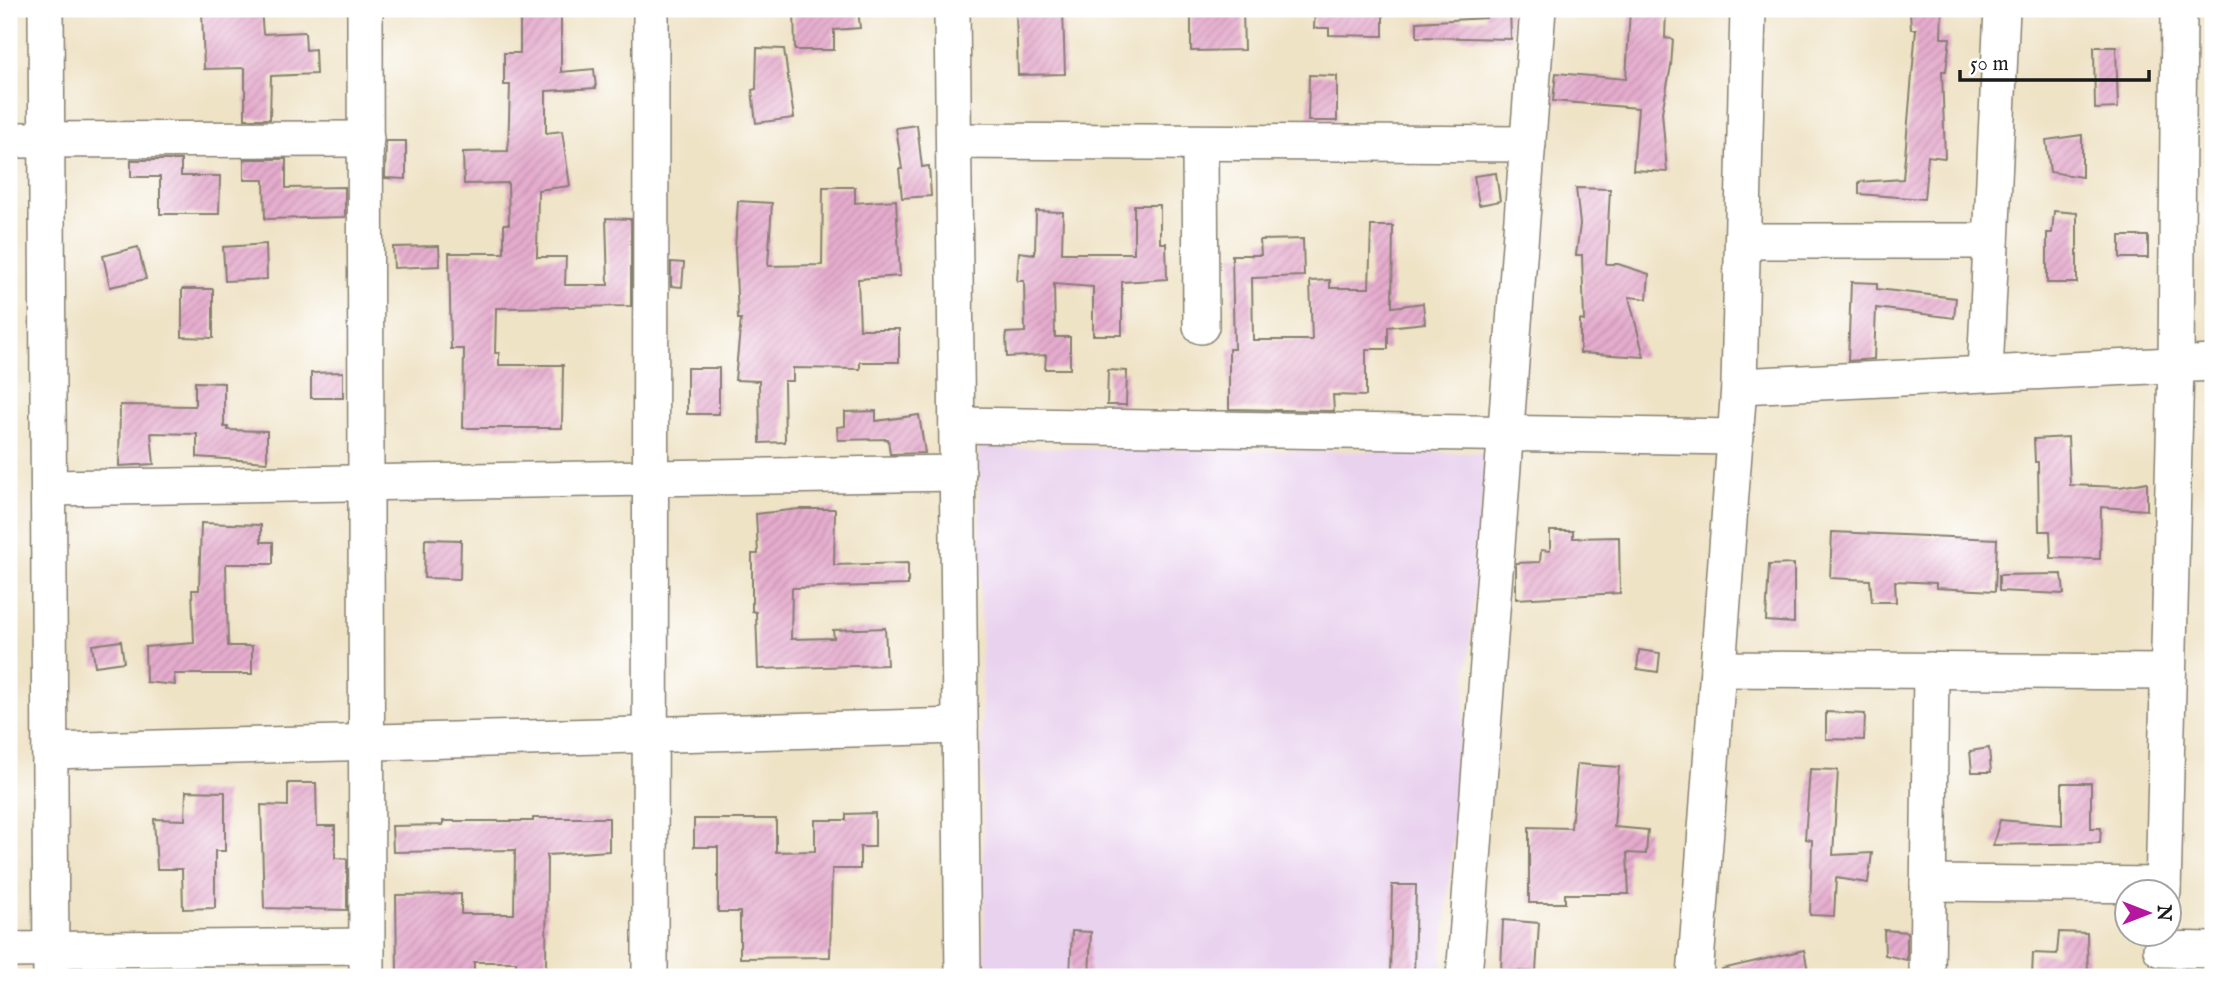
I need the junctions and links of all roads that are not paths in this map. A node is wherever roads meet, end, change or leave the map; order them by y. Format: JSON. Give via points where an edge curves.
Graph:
{"nodes":[{"id":1,"x":46,"y":9,"type":"edge"},
{"id":2,"x":365,"y":9,"type":"edge"},
{"id":3,"x":651,"y":9,"type":"edge"},
{"id":4,"x":952,"y":9,"type":"edge"},
{"id":5,"x":1538,"y":9,"type":"edge"},
{"id":6,"x":1748,"y":9,"type":"edge"},
{"id":7,"x":2002,"y":9,"type":"edge"},
{"id":8,"x":2179,"y":9,"type":"edge"},
{"id":9,"x":366,"y":139,"type":"junction"},
{"id":10,"x":9,"y":140,"type":"edge"},
{"id":11,"x":46,"y":140,"type":"junction"},
{"id":12,"x":954,"y":141,"type":"junction"},
{"id":13,"x":1200,"y":144,"type":"junction"},
{"id":14,"x":1528,"y":144,"type":"junction"},
{"id":15,"x":1743,"y":241,"type":"junction"},
{"id":16,"x":1991,"y":241,"type":"junction"},
{"id":17,"x":1201,"y":326,"type":"dead end"},
{"id":18,"x":2176,"y":363,"type":"junction"},
{"id":19,"x":2213,"y":363,"type":"edge"},
{"id":20,"x":1985,"y":373,"type":"junction"},
{"id":21,"x":1739,"y":386,"type":"junction"},
{"id":22,"x":957,"y":425,"type":"junction"},
{"id":23,"x":1506,"y":433,"type":"junction"},
{"id":24,"x":1736,"y":437,"type":"junction"},
{"id":25,"x":958,"y":473,"type":"junction"},
{"id":26,"x":650,"y":478,"type":"junction"},
{"id":27,"x":366,"y":483,"type":"junction"},
{"id":28,"x":48,"y":488,"type":"junction"},
{"id":29,"x":1718,"y":670,"type":"junction"},
{"id":30,"x":1931,"y":670,"type":"junction"},
{"id":31,"x":2168,"y":672,"type":"junction"},
{"id":32,"x":960,"y":726,"type":"junction"},
{"id":33,"x":650,"y":734,"type":"junction"},
{"id":34,"x":367,"y":743,"type":"junction"},
{"id":35,"x":50,"y":751,"type":"junction"},
{"id":36,"x":2163,"y":878,"type":"edge"},
{"id":37,"x":1928,"y":883,"type":"junction"},
{"id":38,"x":2114,"y":887,"type":"edge"},
{"id":39,"x":9,"y":950,"type":"edge"},
{"id":40,"x":2213,"y":950,"type":"edge"},
{"id":41,"x":2161,"y":953,"type":"edge"},
{"id":42,"x":366,"y":962,"type":"edge"},
{"id":43,"x":51,"y":963,"type":"edge"},
{"id":44,"x":650,"y":977,"type":"edge"},
{"id":45,"x":963,"y":977,"type":"edge"},
{"id":46,"x":1464,"y":977,"type":"edge"},
{"id":47,"x":1695,"y":977,"type":"edge"},
{"id":48,"x":1927,"y":977,"type":"edge"}],
"edges":[{"from":1,"to":11,"type":"street"},
{"from":2,"to":9,"type":"street"},
{"from":3,"to":26,"type":"street"},
{"from":4,"to":12,"type":"street"},
{"from":5,"to":14,"type":"street"},
{"from":6,"to":15,"type":"street"},
{"from":7,"to":16,"type":"street"},
{"from":8,"to":18,"type":"street"},
{"from":9,"to":11,"type":"street"},
{"from":9,"to":27,"type":"street"},
{"from":10,"to":11,"type":"street"},
{"from":11,"to":28,"type":"street"},
{"from":12,"to":13,"type":"street"},
{"from":12,"to":22,"type":"street"},
{"from":13,"to":14,"type":"street"},
{"from":13,"to":17,"type":"street"},
{"from":14,"to":23,"type":"street"},
{"from":15,"to":16,"type":"street"},
{"from":15,"to":21,"type":"street"},
{"from":16,"to":20,"type":"street"},
{"from":18,"to":19,"type":"street"},
{"from":18,"to":20,"type":"street"},
{"from":18,"to":31,"type":"street"},
{"from":20,"to":21,"type":"street"},
{"from":21,"to":24,"type":"street"},
{"from":22,"to":23,"type":"street"},
{"from":22,"to":25,"type":"street"},
{"from":23,"to":24,"type":"street"},
{"from":23,"to":46,"type":"street"},
{"from":24,"to":29,"type":"street"},
{"from":25,"to":26,"type":"street"},
{"from":25,"to":32,"type":"street"},
{"from":26,"to":27,"type":"street"},
{"from":26,"to":33,"type":"street"},
{"from":27,"to":28,"type":"street"},
{"from":27,"to":34,"type":"street"},
{"from":28,"to":35,"type":"street"},
{"from":29,"to":30,"type":"street"},
{"from":29,"to":47,"type":"street"},
{"from":30,"to":31,"type":"street"},
{"from":30,"to":37,"type":"street"},
{"from":31,"to":36,"type":"street"},
{"from":32,"to":33,"type":"street"},
{"from":32,"to":45,"type":"street"},
{"from":33,"to":34,"type":"street"},
{"from":33,"to":44,"type":"street"},
{"from":34,"to":35,"type":"street"},
{"from":34,"to":42,"type":"street"},
{"from":35,"to":43,"type":"street"},
{"from":37,"to":38,"type":"street"},
{"from":37,"to":48,"type":"street"},
{"from":39,"to":43,"type":"street"},
{"from":40,"to":41,"type":"street"},
{"from":42,"to":43,"type":"street"}]}
